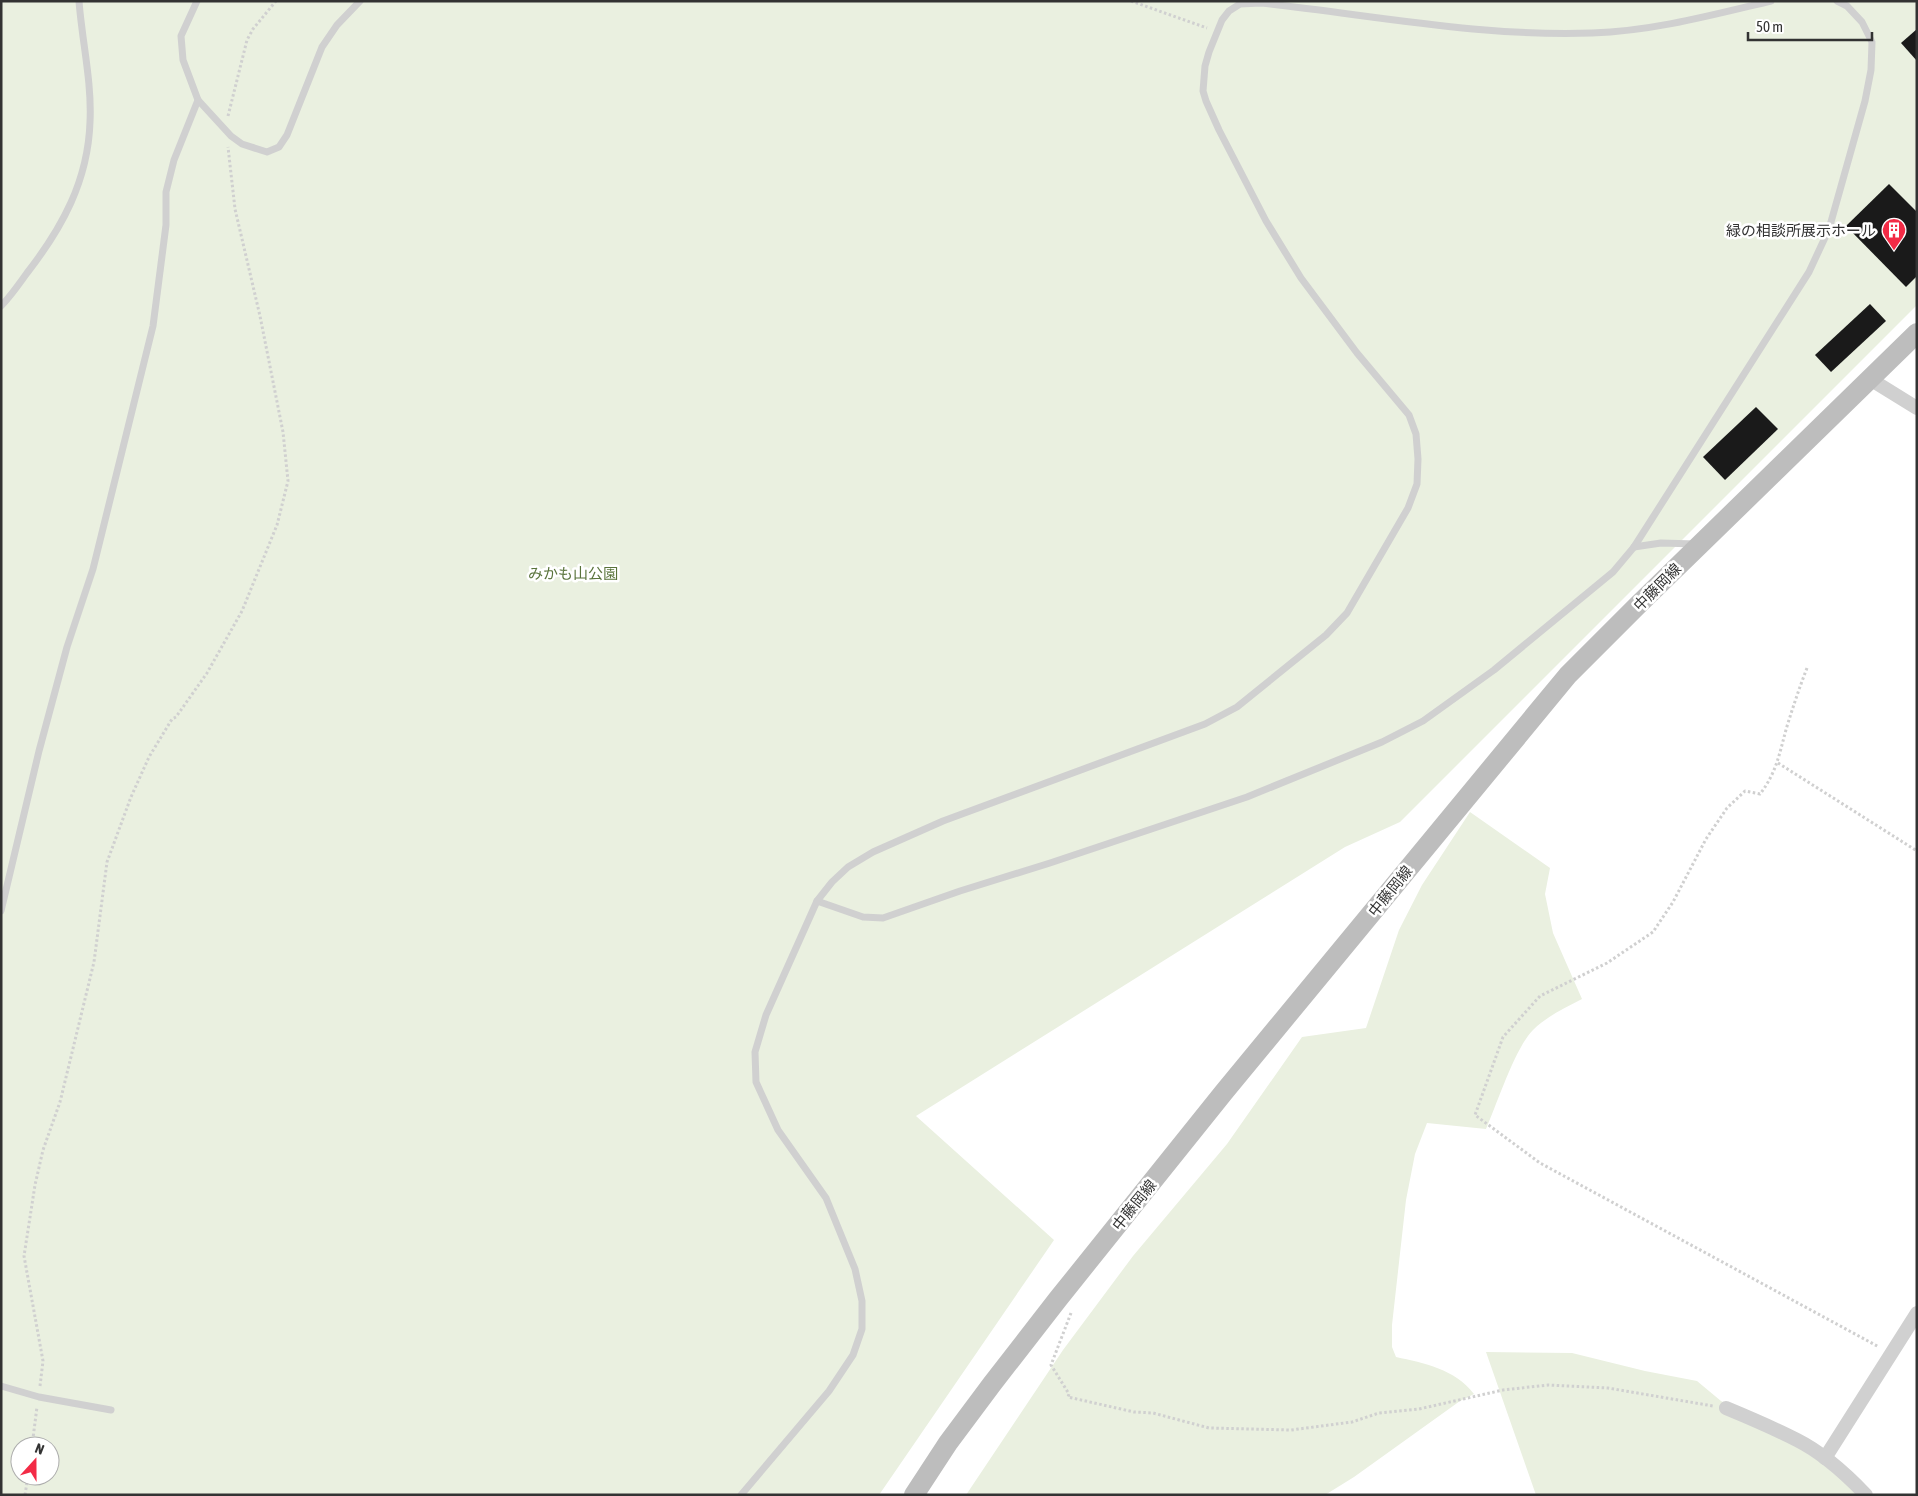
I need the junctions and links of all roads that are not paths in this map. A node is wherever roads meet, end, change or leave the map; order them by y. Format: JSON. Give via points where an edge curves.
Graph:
{"nodes":[{"id":1,"x":79,"y":1,"type":"edge"},
{"id":2,"x":197,"y":1,"type":"edge"},
{"id":3,"x":360,"y":1,"type":"edge"},
{"id":4,"x":1771,"y":1,"type":"edge"},
{"id":5,"x":1838,"y":1,"type":"edge"},
{"id":6,"x":198,"y":100,"type":"junction"},
{"id":7,"x":1,"y":306,"type":"edge"},
{"id":8,"x":1917,"y":332,"type":"edge"},
{"id":9,"x":1870,"y":379,"type":"junction"},
{"id":10,"x":1917,"y":408,"type":"edge"},
{"id":11,"x":1700,"y":544,"type":"junction"},
{"id":12,"x":1634,"y":547,"type":"junction"},
{"id":13,"x":816,"y":901,"type":"junction"},
{"id":14,"x":1,"y":911,"type":"edge"},
{"id":15,"x":1917,"y":1313,"type":"edge"},
{"id":16,"x":1,"y":1386,"type":"edge"},
{"id":17,"x":1726,"y":1408,"type":"road end"},
{"id":18,"x":111,"y":1410,"type":"dead end"},
{"id":19,"x":1825,"y":1458,"type":"junction"},
{"id":20,"x":741,"y":1495,"type":"edge"},
{"id":21,"x":914,"y":1495,"type":"edge"},
{"id":22,"x":1866,"y":1495,"type":"edge"}],
"edges":[{"from":1,"to":7,"type":"lane","via":[[90,85],[86,159],[72,202],[48,246]]},
{"from":2,"to":6,"type":"lane","via":[[181,36],[183,60]]},
{"from":3,"to":6,"type":"lane","via":[[336,25],[322,47],[287,135],[279,147],[267,152],[242,144]]},
{"from":4,"to":13,"type":"lane","via":[[1641,29],[1593,33],[1522,33],[1460,28],[1254,3],[1240,4],[1229,11],[1217,31],[1205,66],[1203,91],[1206,101],[1266,221],[1300,278],[1409,415],[1416,434],[1418,459],[1417,484],[1408,508],[1347,613],[1326,635],[1237,707],[1205,724],[943,821],[873,852],[848,867]]},
{"from":5,"to":12,"type":"lane","via":[[1862,22],[1872,42],[1871,70],[1829,229],[1809,272]]},
{"from":6,"to":14,"type":"lane","via":[[174,160],[166,192],[166,225],[153,326],[93,569],[67,647],[39,751]]},
{"from":8,"to":9,"type":"main road","name":"中藤岡線"},
{"from":9,"to":10,"type":"street"},
{"from":9,"to":11,"type":"main road","name":"中藤岡線"},
{"from":11,"to":12,"type":"lane","via":[[1661,543]]},
{"from":11,"to":21,"type":"main road","name":"中藤岡線","via":[[1568,676],[1516,736],[1058,1299],[986,1391]]},
{"from":12,"to":13,"type":"lane","via":[[1613,572],[1494,670],[1423,721],[1382,742],[1247,797],[883,918],[863,917]]},
{"from":13,"to":20,"type":"lane","via":[[766,1016],[755,1052],[756,1082],[778,1130],[826,1198],[855,1269],[862,1301],[862,1329],[853,1355],[829,1391]]},
{"from":15,"to":19,"type":"street"},
{"from":16,"to":18,"type":"lane","via":[[38,1397]]},
{"from":17,"to":19,"type":"street","via":[[1798,1440]]},
{"from":19,"to":22,"type":"street"}]}
